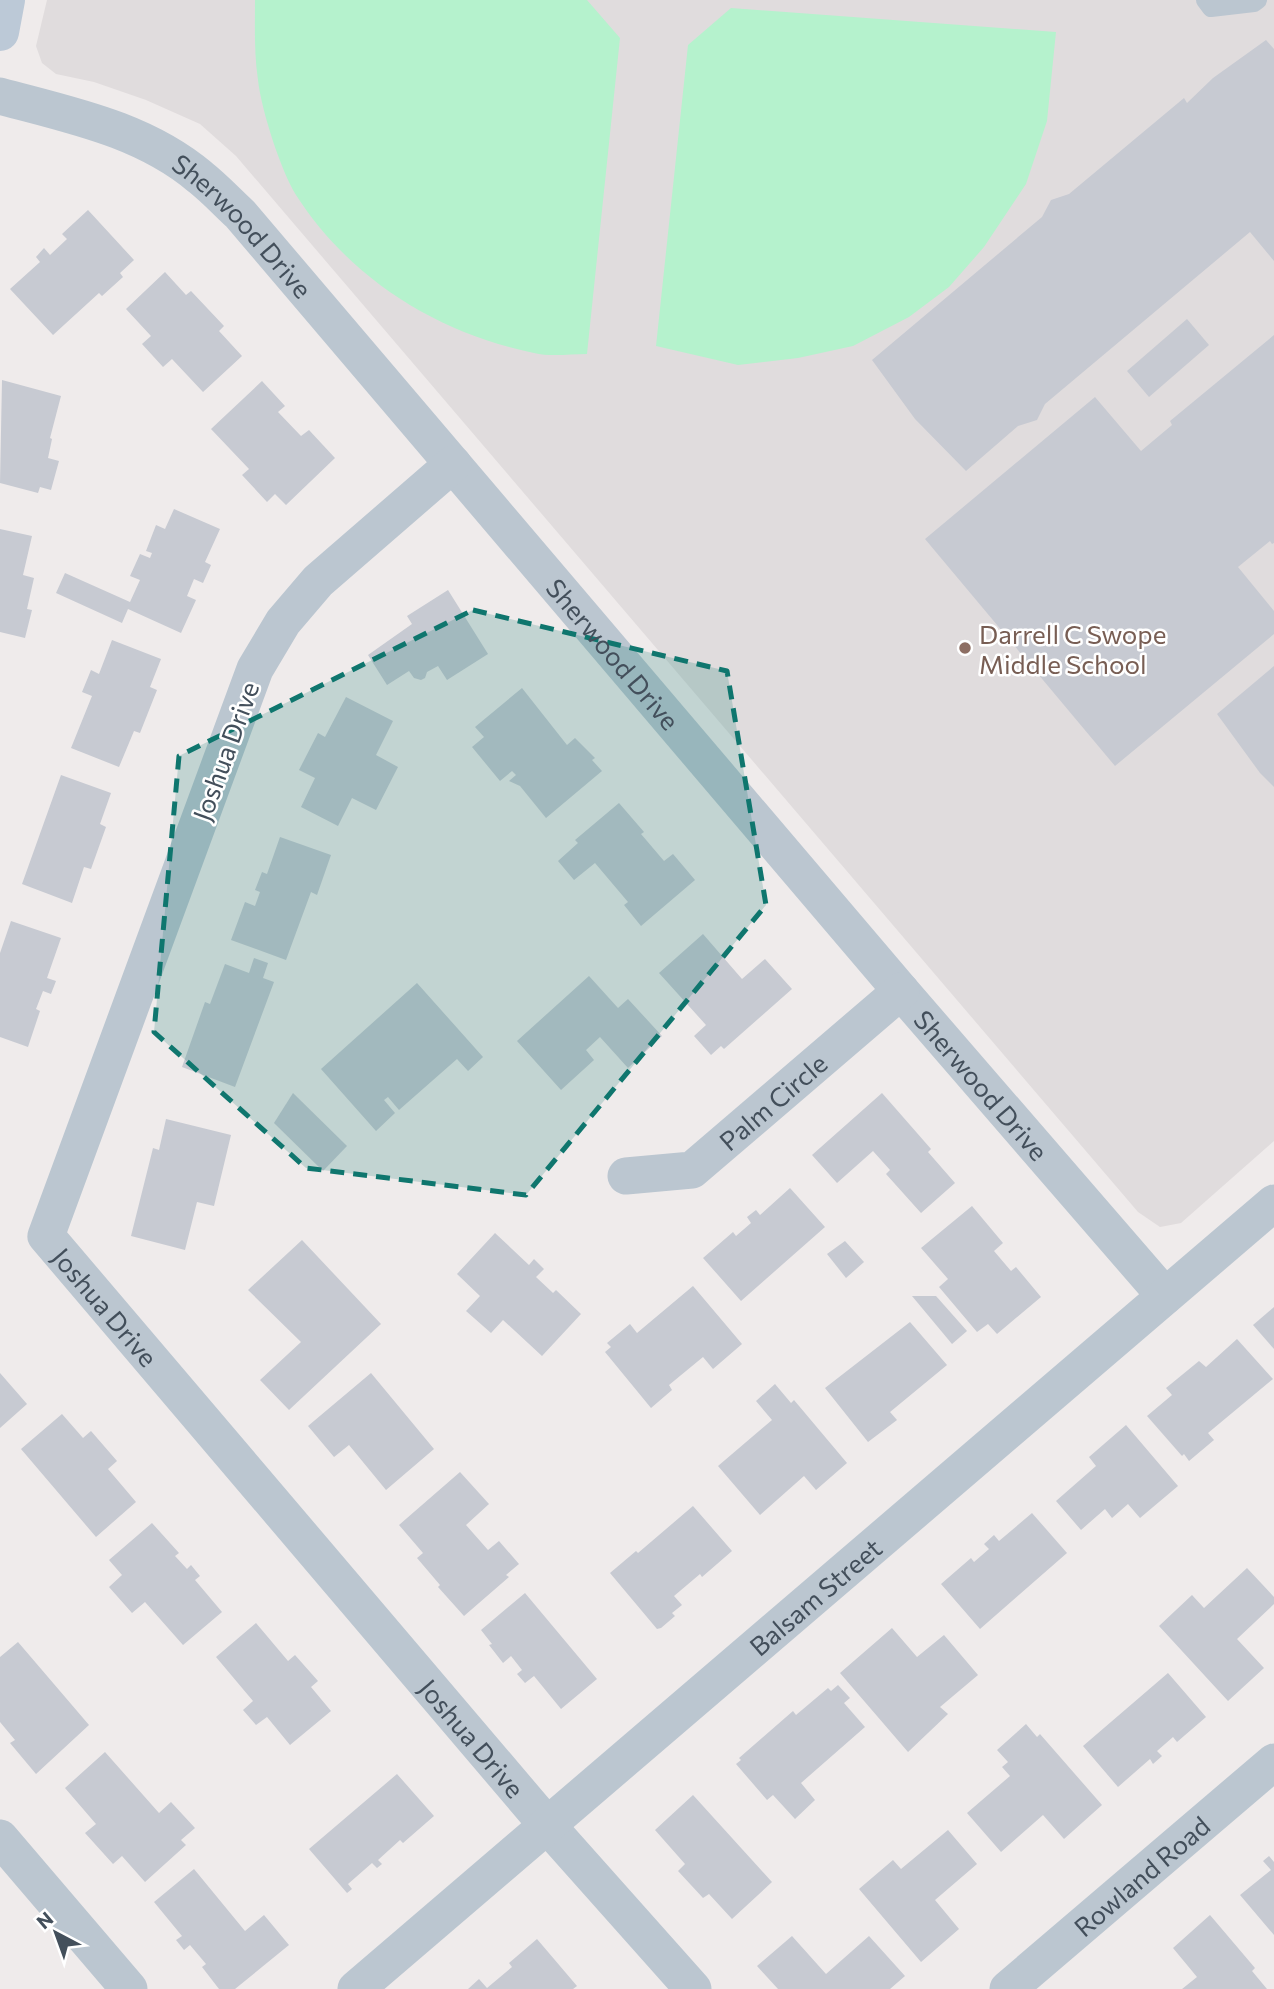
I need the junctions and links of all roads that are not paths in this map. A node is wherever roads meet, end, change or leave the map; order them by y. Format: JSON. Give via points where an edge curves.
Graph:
{"nodes":[{"id":1,"x":6,"y":0,"type":"edge"},
{"id":2,"x":1205,"y":0,"type":"edge"},
{"id":3,"x":1258,"y":0,"type":"edge"},
{"id":4,"x":0,"y":32,"type":"edge"},
{"id":5,"x":0,"y":96,"type":"edge"},
{"id":6,"x":453,"y":464,"type":"junction"},
{"id":7,"x":901,"y":991,"type":"junction"},
{"id":8,"x":626,"y":1176,"type":"dead end"},
{"id":9,"x":1274,"y":1203,"type":"edge"},
{"id":10,"x":1165,"y":1296,"type":"junction"},
{"id":11,"x":1274,"y":1762,"type":"edge"},
{"id":12,"x":547,"y":1825,"type":"junction"},
{"id":13,"x":0,"y":1838,"type":"edge"},
{"id":14,"x":129,"y":1989,"type":"edge"},
{"id":15,"x":356,"y":1989,"type":"edge"},
{"id":16,"x":693,"y":1989,"type":"edge"},
{"id":17,"x":1008,"y":1989,"type":"edge"}],
"edges":[{"from":1,"to":4,"type":"street"},
{"from":2,"to":3,"type":"lane","via":[[1211,8]]},
{"from":5,"to":6,"type":"street","name":"Sherwood Drive","via":[[109,126],[157,148],[199,176],[240,214]]},
{"from":6,"to":7,"type":"street","name":"Sherwood Drive"},
{"from":6,"to":12,"type":"street","name":"Joshua Drive","via":[[318,581],[283,622],[255,670],[46,1236]]},
{"from":7,"to":8,"type":"street","name":"Palm Circle","via":[[692,1170]]},
{"from":7,"to":10,"type":"street","name":"Sherwood Drive"},
{"from":9,"to":10,"type":"street","name":"Balsam Street"},
{"from":10,"to":12,"type":"street","name":"Balsam Street"},
{"from":11,"to":17,"type":"street","name":"Rowland Road"},
{"from":12,"to":15,"type":"street","name":"Balsam Street"},
{"from":12,"to":16,"type":"street","name":"Joshua Drive"},
{"from":13,"to":14,"type":"street"}]}
